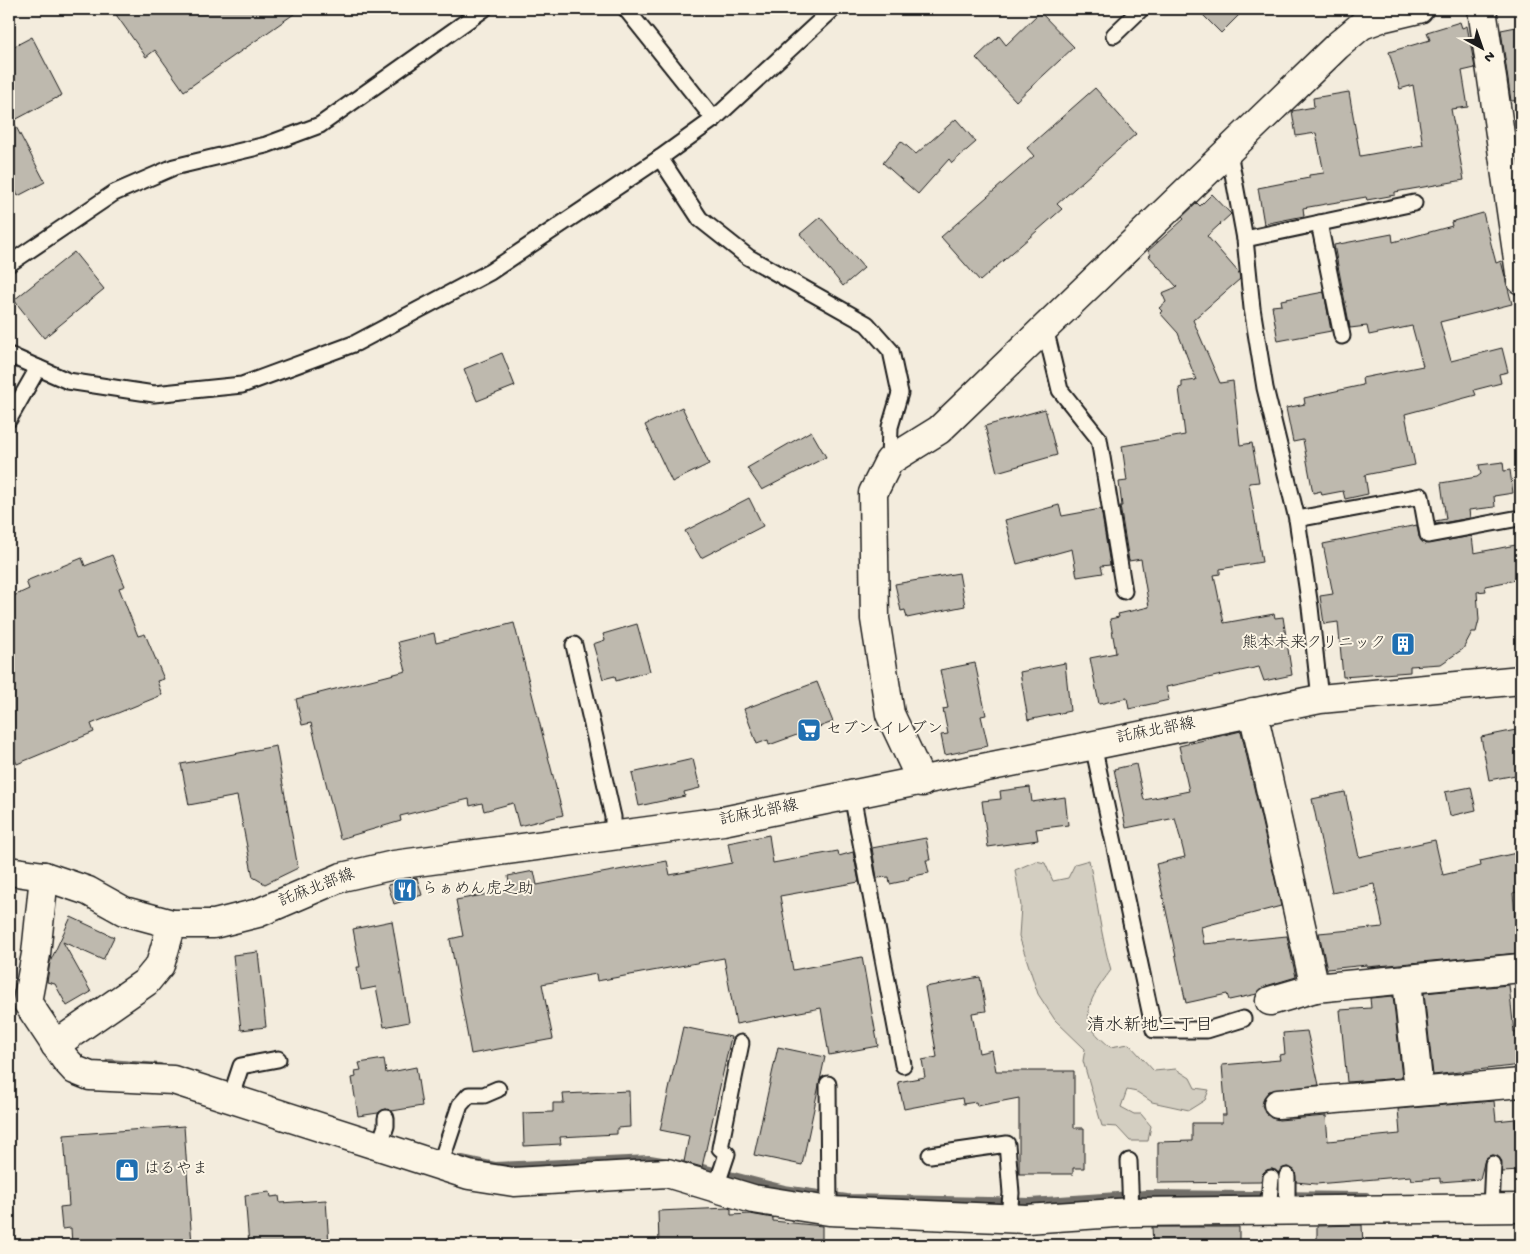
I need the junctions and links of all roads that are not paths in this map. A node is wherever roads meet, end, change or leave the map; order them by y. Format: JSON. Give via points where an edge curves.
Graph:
{"nodes":[{"id":1,"x":484,"y":9,"type":"edge"},
{"id":2,"x":626,"y":9,"type":"edge"},
{"id":3,"x":833,"y":9,"type":"edge"},
{"id":4,"x":1141,"y":9,"type":"edge"},
{"id":5,"x":1419,"y":9,"type":"edge"},
{"id":6,"x":1482,"y":9,"type":"edge"},
{"id":7,"x":1114,"y":35,"type":"dead end"},
{"id":8,"x":714,"y":119,"type":"junction"},
{"id":9,"x":1229,"y":152,"type":"junction"},
{"id":10,"x":660,"y":158,"type":"junction"},
{"id":11,"x":1414,"y":203,"type":"dead end"},
{"id":12,"x":1319,"y":223,"type":"junction"},
{"id":13,"x":1245,"y":239,"type":"junction"},
{"id":14,"x":9,"y":264,"type":"edge"},
{"id":15,"x":1521,"y":274,"type":"edge"},
{"id":16,"x":1045,"y":328,"type":"junction"},
{"id":17,"x":1342,"y":336,"type":"dead end"},
{"id":18,"x":9,"y":355,"type":"edge"},
{"id":19,"x":38,"y":368,"type":"junction"},
{"id":20,"x":9,"y":419,"type":"edge"},
{"id":21,"x":889,"y":460,"type":"junction"},
{"id":22,"x":1514,"y":518,"type":"dead end"},
{"id":23,"x":1297,"y":519,"type":"junction"},
{"id":24,"x":1124,"y":591,"type":"dead end"},
{"id":25,"x":574,"y":646,"type":"dead end"},
{"id":26,"x":1521,"y":680,"type":"edge"},
{"id":27,"x":1320,"y":699,"type":"junction"},
{"id":28,"x":1253,"y":712,"type":"junction"},
{"id":29,"x":1093,"y":745,"type":"junction"},
{"id":30,"x":922,"y":782,"type":"junction"},
{"id":31,"x":852,"y":796,"type":"junction"},
{"id":32,"x":613,"y":836,"type":"junction"},
{"id":33,"x":9,"y":871,"type":"edge"},
{"id":34,"x":44,"y":876,"type":"junction"},
{"id":35,"x":172,"y":924,"type":"junction"},
{"id":36,"x":1521,"y":968,"type":"edge"},
{"id":37,"x":1407,"y":980,"type":"junction"},
{"id":38,"x":1314,"y":988,"type":"junction"},
{"id":39,"x":1270,"y":1002,"type":"dead end"},
{"id":40,"x":1243,"y":1019,"type":"dead end"},
{"id":41,"x":741,"y":1043,"type":"dead end"},
{"id":42,"x":55,"y":1045,"type":"junction"},
{"id":43,"x":278,"y":1059,"type":"dead end"},
{"id":44,"x":903,"y":1064,"type":"dead end"},
{"id":45,"x":1521,"y":1083,"type":"edge"},
{"id":46,"x":828,"y":1084,"type":"dead end"},
{"id":47,"x":233,"y":1090,"type":"junction"},
{"id":48,"x":498,"y":1090,"type":"dead end"},
{"id":49,"x":1420,"y":1090,"type":"junction"},
{"id":50,"x":1278,"y":1104,"type":"dead end"},
{"id":51,"x":443,"y":1155,"type":"junction"},
{"id":52,"x":930,"y":1155,"type":"dead end"},
{"id":53,"x":1129,"y":1161,"type":"dead end"},
{"id":54,"x":1493,"y":1164,"type":"dead end"},
{"id":55,"x":719,"y":1176,"type":"junction"},
{"id":56,"x":1492,"y":1198,"type":"junction"},
{"id":57,"x":830,"y":1200,"type":"junction"},
{"id":58,"x":1131,"y":1201,"type":"junction"},
{"id":59,"x":1010,"y":1207,"type":"junction"},
{"id":60,"x":1521,"y":1208,"type":"edge"}],
"edges":[{"from":1,"to":14,"type":"lane","via":[[320,125],[266,145],[174,167],[114,192]]},
{"from":2,"to":8,"type":"lane"},
{"from":3,"to":8,"type":"lane"},
{"from":4,"to":7,"type":"lane"},
{"from":5,"to":9,"type":"street","via":[[1362,25]]},
{"from":6,"to":15,"type":"street"},
{"from":8,"to":10,"type":"lane"},
{"from":9,"to":13,"type":"lane"},
{"from":9,"to":16,"type":"street"},
{"from":10,"to":19,"type":"lane","via":[[490,272],[356,343],[242,385],[154,394],[68,381]]},
{"from":10,"to":21,"type":"lane","via":[[700,219],[748,257],[867,324],[891,351],[900,393],[890,427]]},
{"from":11,"to":12,"type":"lane"},
{"from":12,"to":13,"type":"lane"},
{"from":12,"to":17,"type":"lane"},
{"from":13,"to":23,"type":"lane","via":[[1265,388]]},
{"from":16,"to":21,"type":"street","via":[[940,430]]},
{"from":16,"to":24,"type":"lane","via":[[1060,390],[1098,439]]},
{"from":18,"to":19,"type":"lane"},
{"from":19,"to":20,"type":"lane"},
{"from":21,"to":30,"type":"street","via":[[874,493],[875,619],[890,714]]},
{"from":22,"to":23,"type":"lane","via":[[1428,535],[1421,496]]},
{"from":23,"to":27,"type":"lane"},
{"from":25,"to":32,"type":"lane","via":[[613,817]]},
{"from":26,"to":27,"type":"street","name":"託麻北部線"},
{"from":27,"to":28,"type":"street","name":"託麻北部線"},
{"from":28,"to":29,"type":"street","name":"託麻北部線"},
{"from":28,"to":38,"type":"street"},
{"from":29,"to":30,"type":"street","name":"託麻北部線"},
{"from":29,"to":40,"type":"lane","via":[[1154,1030],[1207,1030]]},
{"from":30,"to":31,"type":"street","name":"託麻北部線"},
{"from":31,"to":32,"type":"street","name":"託麻北部線","via":[[723,821]]},
{"from":31,"to":44,"type":"lane"},
{"from":32,"to":35,"type":"street","name":"託麻北部線","via":[[394,865],[342,877],[258,913],[214,924]]},
{"from":33,"to":34,"type":"street","name":"託麻北部線"},
{"from":34,"to":35,"type":"street","name":"託麻北部線","via":[[88,891],[124,911]]},
{"from":34,"to":42,"type":"street","via":[[36,954],[27,1002]]},
{"from":35,"to":42,"type":"street","via":[[160,964],[146,982]]},
{"from":36,"to":37,"type":"street"},
{"from":37,"to":38,"type":"street"},
{"from":37,"to":49,"type":"street"},
{"from":38,"to":39,"type":"street"},
{"from":41,"to":55,"type":"lane","via":[[720,1148],[727,1154]]},
{"from":42,"to":47,"type":"street","via":[[74,1070],[90,1076],[173,1080]]},
{"from":43,"to":47,"type":"lane","via":[[241,1066]]},
{"from":45,"to":49,"type":"street"},
{"from":46,"to":57,"type":"lane"},
{"from":47,"to":51,"type":"street","via":[[383,1133]]},
{"from":48,"to":51,"type":"lane","via":[[484,1095],[469,1095],[460,1105]]},
{"from":49,"to":50,"type":"street"},
{"from":51,"to":55,"type":"street","via":[[469,1175],[514,1182],[667,1174]]},
{"from":52,"to":59,"type":"lane","via":[[1007,1144]]},
{"from":53,"to":58,"type":"lane"},
{"from":54,"to":56,"type":"lane"},
{"from":55,"to":57,"type":"street","via":[[753,1198]]},
{"from":56,"to":58,"type":"street","via":[[1278,1194]]},
{"from":56,"to":60,"type":"street"},
{"from":57,"to":59,"type":"street"},
{"from":58,"to":59,"type":"street"}]}
